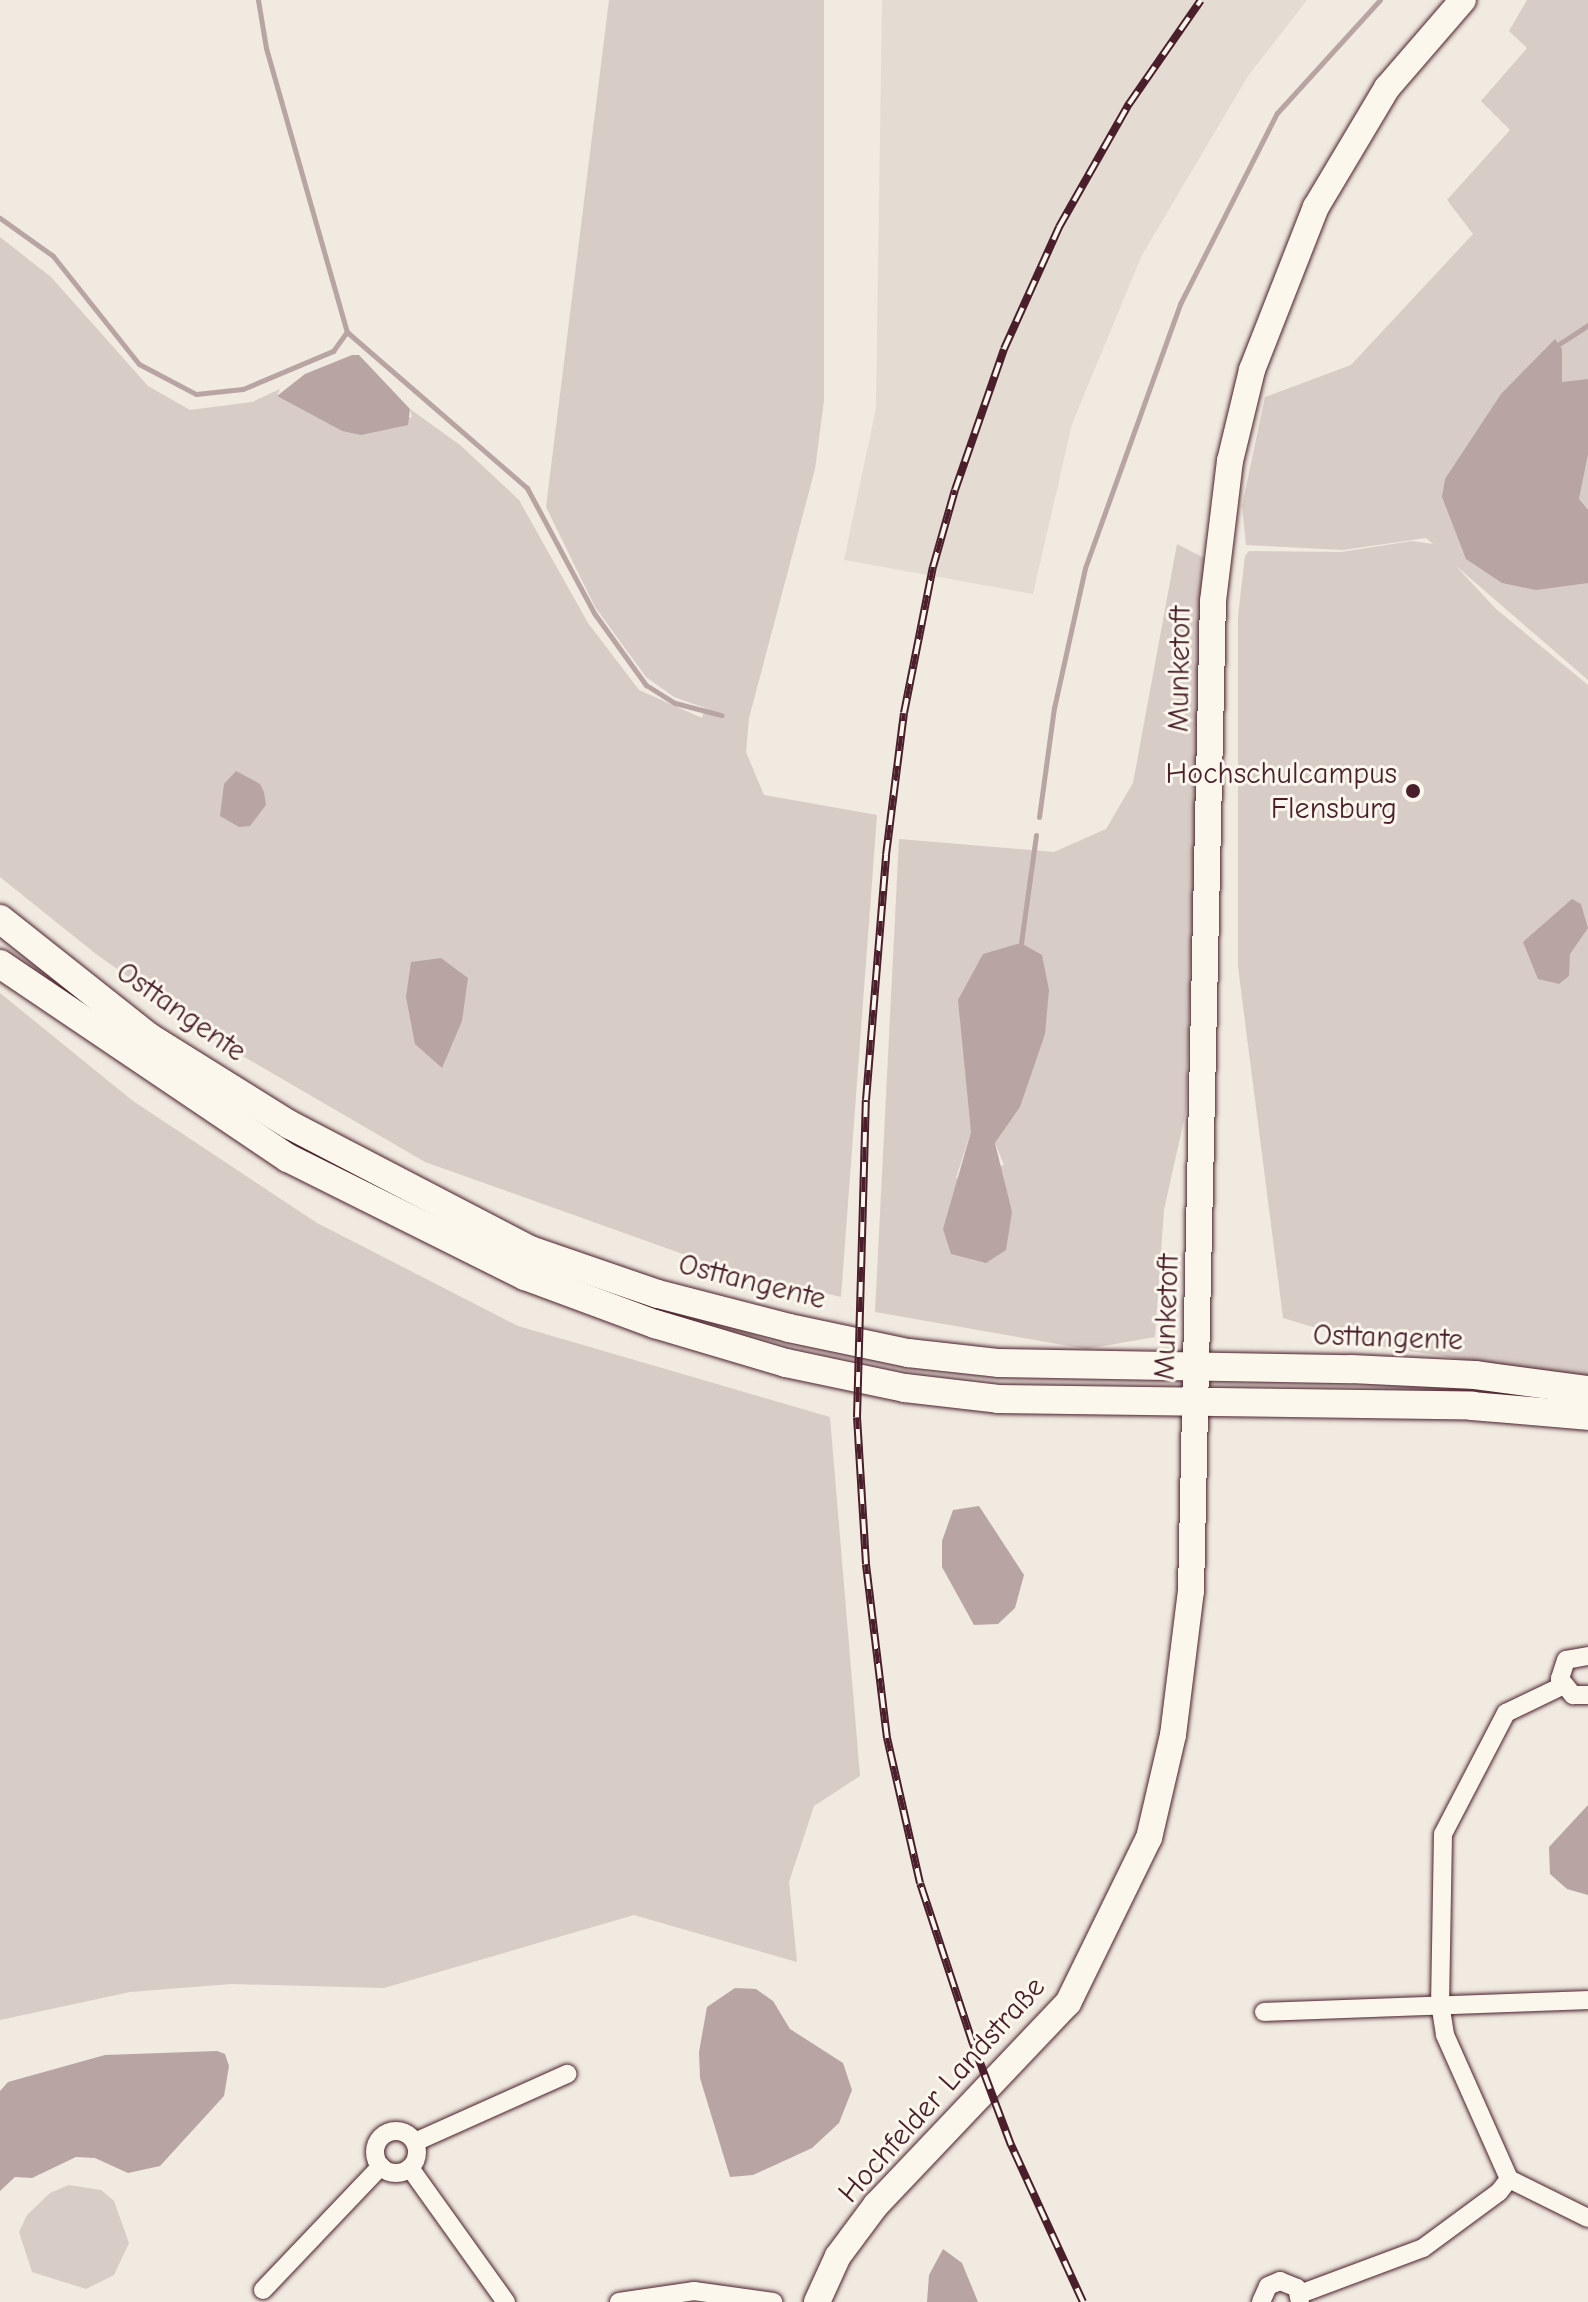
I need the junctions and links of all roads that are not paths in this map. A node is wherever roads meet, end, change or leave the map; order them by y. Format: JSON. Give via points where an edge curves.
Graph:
{"nodes":[{"id":1,"x":1463,"y":0,"type":"edge"},
{"id":2,"x":0,"y":919,"type":"edge"},
{"id":3,"x":0,"y":964,"type":"edge"},
{"id":4,"x":1199,"y":1367,"type":"junction"},
{"id":5,"x":1588,"y":1390,"type":"edge"},
{"id":6,"x":1196,"y":1404,"type":"junction"},
{"id":7,"x":1588,"y":1416,"type":"edge"},
{"id":8,"x":1588,"y":1656,"type":"edge"},
{"id":9,"x":1562,"y":1686,"type":"junction"},
{"id":10,"x":1588,"y":1695,"type":"edge"},
{"id":11,"x":1588,"y":2000,"type":"edge"},
{"id":12,"x":1440,"y":2003,"type":"junction"},
{"id":13,"x":1264,"y":2012,"type":"dead end"},
{"id":14,"x":567,"y":2074,"type":"dead end"},
{"id":15,"x":415,"y":2142,"type":"junction"},
{"id":16,"x":381,"y":2166,"type":"junction"},
{"id":17,"x":410,"y":2168,"type":"junction"},
{"id":18,"x":1509,"y":2179,"type":"junction"},
{"id":19,"x":1588,"y":2218,"type":"edge"},
{"id":20,"x":263,"y":2290,"type":"dead end"},
{"id":21,"x":1300,"y":2298,"type":"edge"},
{"id":22,"x":506,"y":2302,"type":"edge"},
{"id":23,"x":619,"y":2302,"type":"edge"},
{"id":24,"x":773,"y":2302,"type":"edge"},
{"id":25,"x":817,"y":2302,"type":"edge"},
{"id":26,"x":1261,"y":2302,"type":"edge"}],
"edges":[{"from":1,"to":4,"type":"street","name":"Munketoft","via":[[1387,88],[1316,207],[1252,370],[1230,461],[1213,601]]},
{"from":2,"to":4,"type":"main road","name":"Osttangente","via":[[149,1037],[290,1125],[530,1250],[658,1294],[908,1353],[999,1363]]},
{"from":3,"to":6,"type":"main road","name":"Osttangente","via":[[288,1158],[540,1282],[786,1363],[905,1388],[998,1399]]},
{"from":4,"to":5,"type":"main road","name":"Osttangente","via":[[1475,1375]]},
{"from":4,"to":6,"type":"street","name":"Munketoft"},
{"from":6,"to":7,"type":"main road","name":"Osttangente","via":[[1472,1406]]},
{"from":6,"to":25,"type":"street","name":"Hochfelder Landstraße","via":[[1191,1591],[1173,1735],[1149,1838],[1068,2003],[876,2205],[838,2256]]},
{"from":8,"to":9,"type":"street","via":[[1566,1660],[1560,1672]]},
{"from":9,"to":10,"type":"street","via":[[1573,1695]]},
{"from":9,"to":12,"type":"street","via":[[1506,1713],[1443,1834]]},
{"from":11,"to":12,"type":"street"},
{"from":12,"to":13,"type":"street"},
{"from":12,"to":18,"type":"street","via":[[1445,2035]]},
{"from":14,"to":15,"type":"street"},
{"from":15,"to":16,"type":"street","via":[[401,2132],[382,2137],[376,2150]]},
{"from":15,"to":17,"type":"street","via":[[417,2158]]},
{"from":16,"to":17,"type":"street","via":[[396,2174]]},
{"from":16,"to":20,"type":"street"},
{"from":17,"to":22,"type":"street"},
{"from":18,"to":19,"type":"street"},
{"from":18,"to":21,"type":"street","via":[[1423,2248]]},
{"from":21,"to":26,"type":"street","via":[[1292,2284],[1280,2281],[1268,2286]]},
{"from":23,"to":24,"type":"street","via":[[694,2291]]}]}
